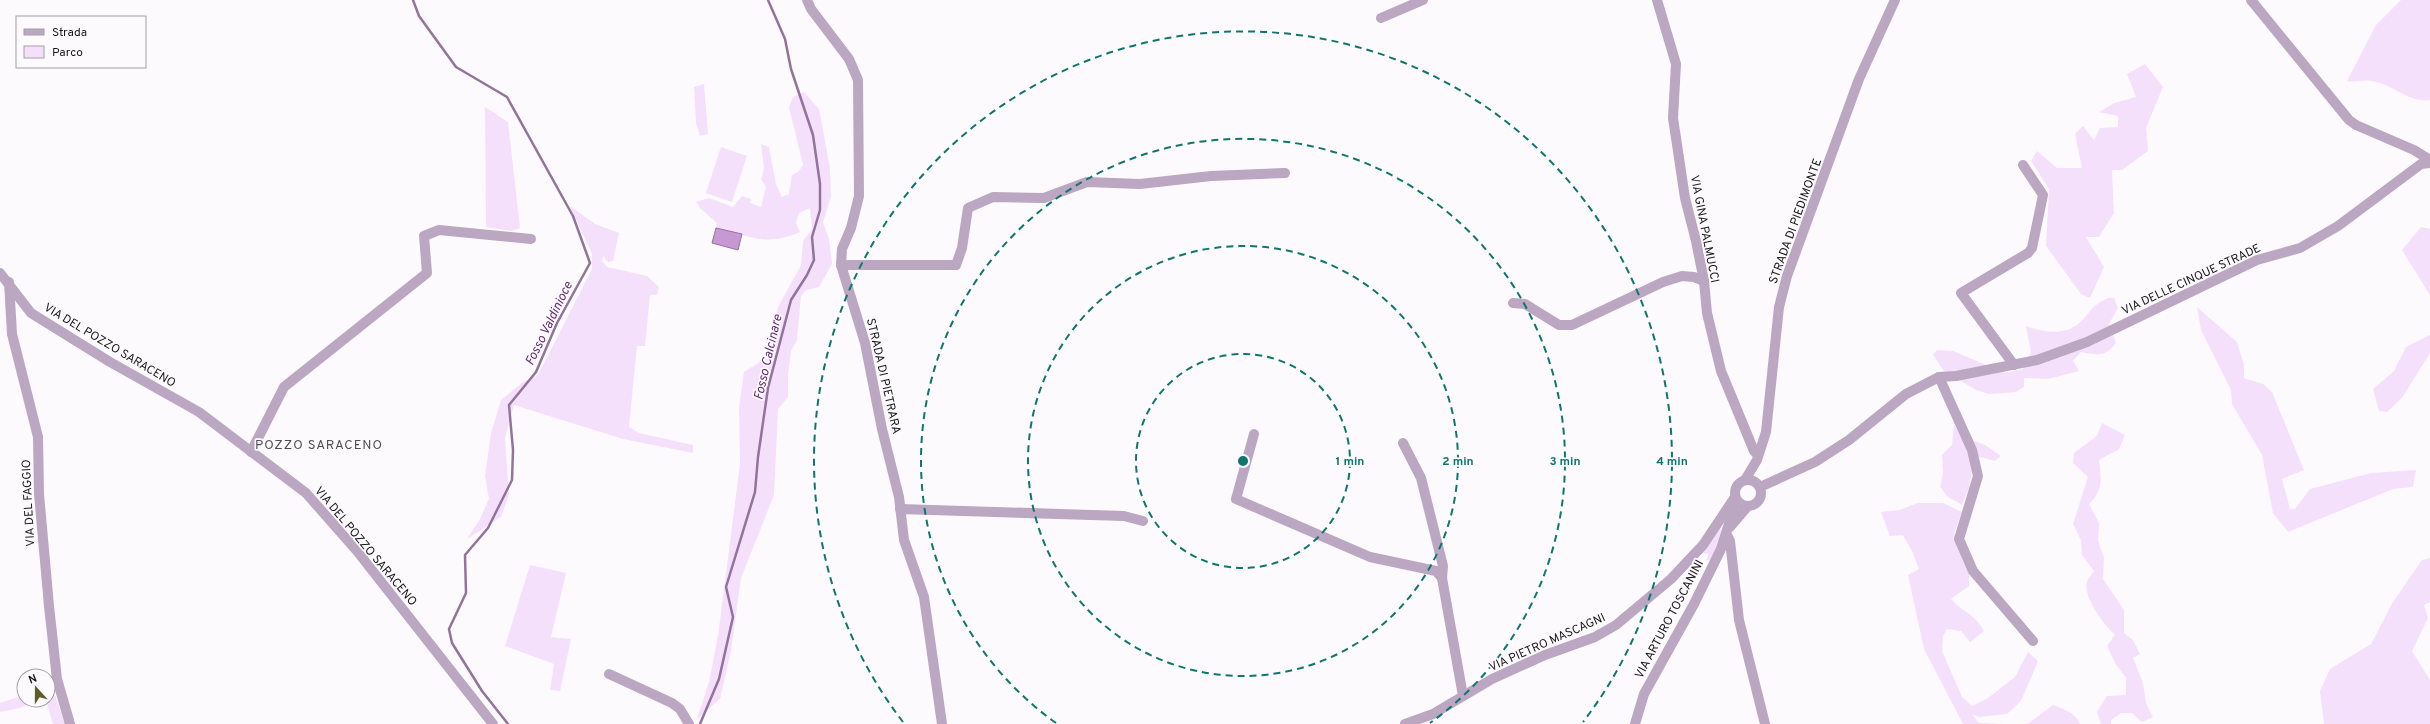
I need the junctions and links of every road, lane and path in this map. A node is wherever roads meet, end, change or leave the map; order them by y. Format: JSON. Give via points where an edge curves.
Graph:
{"nodes":[{"id":1,"x":807,"y":0,"type":"edge"},
{"id":2,"x":1423,"y":0,"type":"edge"},
{"id":3,"x":1658,"y":0,"type":"edge"},
{"id":4,"x":1894,"y":0,"type":"edge"},
{"id":5,"x":2251,"y":0,"type":"edge"},
{"id":6,"x":1381,"y":18,"type":"dead end"},
{"id":7,"x":2430,"y":161,"type":"edge"},
{"id":8,"x":2023,"y":165,"type":"dead end"},
{"id":9,"x":1285,"y":173,"type":"dead end"},
{"id":10,"x":531,"y":240,"type":"dead end"},
{"id":11,"x":842,"y":266,"type":"junction"},
{"id":12,"x":0,"y":273,"type":"edge"},
{"id":13,"x":8,"y":281,"type":"junction"},
{"id":14,"x":1704,"y":281,"type":"junction"},
{"id":15,"x":1513,"y":303,"type":"dead end"},
{"id":16,"x":2014,"y":365,"type":"junction"},
{"id":17,"x":1939,"y":377,"type":"junction"},
{"id":18,"x":1254,"y":434,"type":"dead end"},
{"id":19,"x":1404,"y":443,"type":"dead end"},
{"id":20,"x":251,"y":452,"type":"junction"},
{"id":21,"x":1757,"y":458,"type":"junction"},
{"id":22,"x":1745,"y":480,"type":"junction"},
{"id":23,"x":1759,"y":485,"type":"junction"},
{"id":24,"x":1736,"y":499,"type":"junction"},
{"id":25,"x":900,"y":509,"type":"junction"},
{"id":26,"x":1744,"y":509,"type":"junction"},
{"id":27,"x":1731,"y":514,"type":"junction"},
{"id":28,"x":1720,"y":519,"type":"junction"},
{"id":29,"x":1143,"y":521,"type":"dead end"},
{"id":30,"x":1728,"y":531,"type":"junction"},
{"id":31,"x":1442,"y":578,"type":"junction"},
{"id":32,"x":2033,"y":641,"type":"dead end"},
{"id":33,"x":609,"y":674,"type":"dead end"},
{"id":34,"x":1463,"y":696,"type":"junction"},
{"id":35,"x":70,"y":724,"type":"edge"},
{"id":36,"x":493,"y":724,"type":"edge"},
{"id":37,"x":689,"y":724,"type":"edge"},
{"id":38,"x":942,"y":724,"type":"edge"},
{"id":39,"x":1405,"y":724,"type":"edge"},
{"id":40,"x":1635,"y":724,"type":"edge"},
{"id":41,"x":1765,"y":724,"type":"edge"}],
"edges":[{"from":1,"to":11,"type":"street","name":"STRADA DI PIETRARA","via":[[849,59],[858,80],[858,196],[852,228],[842,248]]},
{"from":2,"to":6,"type":"street"},
{"from":3,"to":14,"type":"street","name":"VIA GINA PALMUCCI","via":[[1676,64],[1673,118],[1684,198]]},
{"from":4,"to":21,"type":"street","name":"STRADA DI PIEDIMONTE","via":[[1859,79],[1787,276],[1779,307],[1766,432]]},
{"from":5,"to":7,"type":"street","name":"VIA DELLE CINQUE STRADE","via":[[2349,120],[2414,150]]},
{"from":7,"to":16,"type":"street","name":"VIA DELLE CINQUE STRADE","via":[[2421,164],[2338,226],[2300,248],[2256,260],[2087,342],[2037,360]]},
{"from":8,"to":16,"type":"street","via":[[2042,195],[2032,248],[2028,253],[1962,293]]},
{"from":9,"to":11,"type":"street","via":[[1211,176],[1140,184],[1087,182],[1044,198],[993,197],[968,208],[962,248],[956,265]]},
{"from":10,"to":20,"type":"street","via":[[438,230],[424,236],[427,273],[284,387]]},
{"from":11,"to":25,"type":"street","name":"STRADA DI PIETRARA","via":[[865,343]]},
{"from":12,"to":13,"type":"street","name":"VIA DEL POZZO SARACENO"},
{"from":13,"to":20,"type":"street","name":"VIA DEL POZZO SARACENO","via":[[31,313],[110,362],[199,412]]},
{"from":13,"to":35,"type":"street","name":"VIA DEL FAGGIO","via":[[12,334],[38,437],[39,494],[51,628],[57,679]]},
{"from":14,"to":15,"type":"street","via":[[1682,276],[1663,282],[1572,325],[1559,325],[1526,304]]},
{"from":14,"to":21,"type":"street","name":"VIA GINA PALMUCCI","via":[[1706,313],[1721,371]]},
{"from":16,"to":17,"type":"street","name":"VIA DELLE CINQUE STRADE"},
{"from":17,"to":23,"type":"street","name":"VIA DELLE CINQUE STRADE","via":[[1906,394],[1849,440],[1815,462]]},
{"from":17,"to":32,"type":"street","via":[[1972,450],[1978,476],[1959,539],[1973,571]]},
{"from":18,"to":31,"type":"street","via":[[1236,499],[1370,557],[1436,572]]},
{"from":19,"to":31,"type":"street","via":[[1421,478],[1443,566]]},
{"from":20,"to":36,"type":"street","name":"VIA DEL POZZO SARACENO","via":[[306,493],[357,551]]},
{"from":21,"to":22,"type":"street","name":"STRADA DI PIEDIMONTE"},
{"from":21,"to":23,"type":"street","name":"STRADA DI PIEDIMONTE"},
{"from":22,"to":23,"type":"street","via":[[1751,479]]},
{"from":22,"to":24,"type":"street","via":[[1739,486]]},
{"from":23,"to":26,"type":"street","via":[[1758,501]]},
{"from":24,"to":26,"type":"street"},
{"from":24,"to":27,"type":"street","name":"VIA ARTURO TOSCANINI"},
{"from":24,"to":28,"type":"street","name":"VIA PIETRO MASCAGNI"},
{"from":25,"to":29,"type":"street","via":[[1124,516]]},
{"from":25,"to":38,"type":"street","name":"STRADA DI PIETRARA","via":[[904,540],[924,597]]},
{"from":26,"to":27,"type":"street"},
{"from":26,"to":30,"type":"street","name":"VIA ARTURO TOSCANINI"},
{"from":27,"to":28,"type":"street"},
{"from":27,"to":30,"type":"street","name":"VIA ARTURO TOSCANINI"},
{"from":28,"to":34,"type":"street","name":"VIA PIETRO MASCAGNI","via":[[1703,545],[1671,579],[1616,625],[1595,637],[1545,655],[1499,676]]},
{"from":30,"to":40,"type":"street","name":"VIA ARTURO TOSCANINI","via":[[1694,604],[1644,694]]},
{"from":30,"to":41,"type":"street","via":[[1739,620]]},
{"from":31,"to":34,"type":"street"},
{"from":33,"to":37,"type":"street","via":[[672,703],[680,709]]},
{"from":34,"to":39,"type":"street","name":"VIA PIETRO MASCAGNI","via":[[1433,714]]}]}
